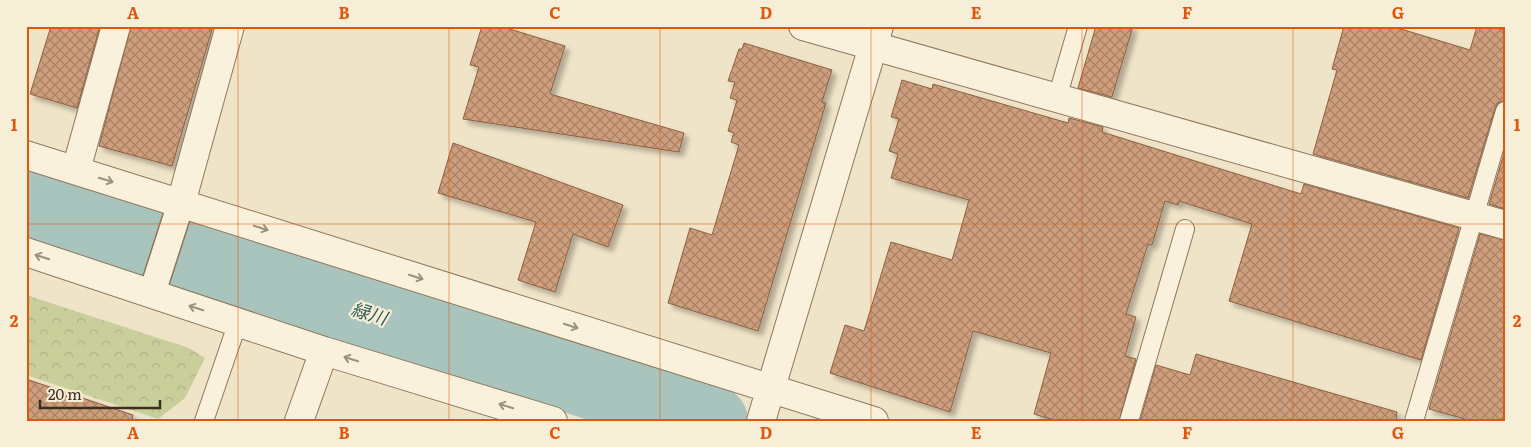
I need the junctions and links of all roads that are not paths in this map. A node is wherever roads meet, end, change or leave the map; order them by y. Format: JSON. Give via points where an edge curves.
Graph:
{"nodes":[{"id":1,"x":116,"y":26,"type":"edge"},
{"id":2,"x":230,"y":26,"type":"edge"},
{"id":3,"x":803,"y":26,"type":"edge"},
{"id":4,"x":1078,"y":26,"type":"edge"},
{"id":5,"x":876,"y":36,"type":"edge"},
{"id":6,"x":1057,"y":98,"type":"junction"},
{"id":7,"x":1505,"y":111,"type":"edge"},
{"id":8,"x":26,"y":155,"type":"edge"},
{"id":9,"x":76,"y":170,"type":"junction"},
{"id":10,"x":181,"y":203,"type":"junction"},
{"id":11,"x":1474,"y":216,"type":"junction"},
{"id":12,"x":1505,"y":225,"type":"edge"},
{"id":13,"x":1185,"y":229,"type":"dead end"},
{"id":14,"x":26,"y":252,"type":"edge"},
{"id":15,"x":152,"y":294,"type":"junction"},
{"id":16,"x":238,"y":322,"type":"junction"},
{"id":17,"x":324,"y":351,"type":"junction"},
{"id":18,"x":771,"y":391,"type":"junction"},
{"id":19,"x":204,"y":421,"type":"edge"},
{"id":20,"x":299,"y":421,"type":"edge"},
{"id":21,"x":552,"y":421,"type":"edge"},
{"id":22,"x":761,"y":421,"type":"edge"},
{"id":23,"x":874,"y":421,"type":"edge"},
{"id":24,"x":1129,"y":421,"type":"edge"},
{"id":25,"x":1414,"y":421,"type":"edge"}],
"edges":[{"from":1,"to":9,"type":"street"},
{"from":2,"to":10,"type":"street"},
{"from":3,"to":5,"type":"street"},
{"from":4,"to":6,"type":"lane"},
{"from":5,"to":6,"type":"street"},
{"from":5,"to":18,"type":"street"},
{"from":6,"to":11,"type":"street"},
{"from":7,"to":11,"type":"lane"},
{"from":8,"to":9,"type":"street"},
{"from":9,"to":10,"type":"street","one_way":true},
{"from":10,"to":15,"type":"street"},
{"from":10,"to":18,"type":"street","one_way":true},
{"from":11,"to":12,"type":"street"},
{"from":11,"to":25,"type":"lane"},
{"from":13,"to":24,"type":"lane"},
{"from":15,"to":14,"type":"street","one_way":true},
{"from":16,"to":15,"type":"street","one_way":true},
{"from":16,"to":17,"type":"street"},
{"from":16,"to":19,"type":"lane"},
{"from":17,"to":20,"type":"street"},
{"from":21,"to":17,"type":"street","one_way":true},
{"from":18,"to":22,"type":"street"},
{"from":18,"to":23,"type":"street"}]}
